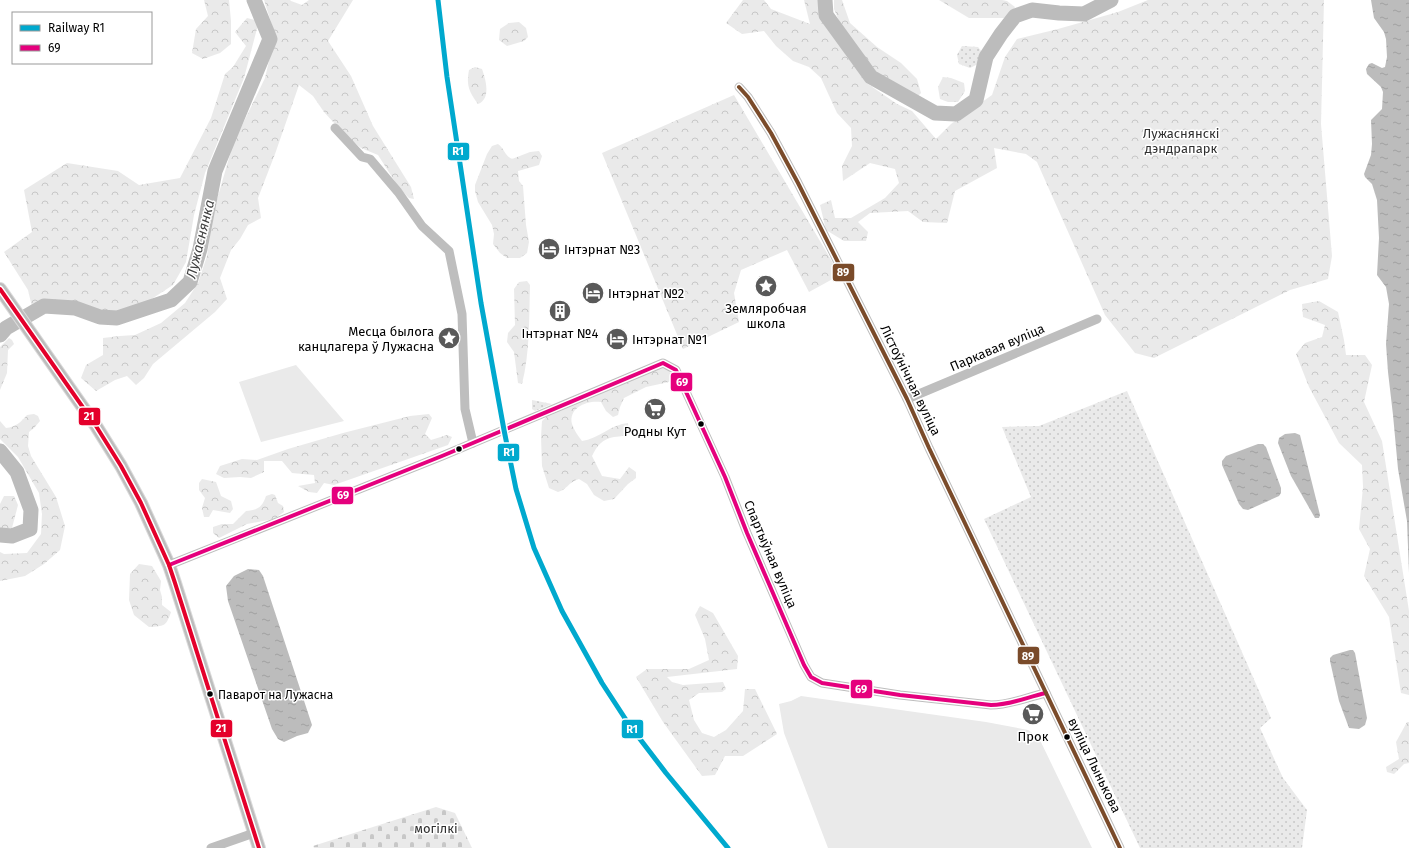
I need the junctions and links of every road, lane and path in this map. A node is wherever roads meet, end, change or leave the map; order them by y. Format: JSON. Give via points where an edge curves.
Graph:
{"nodes":[{"id":1,"x":738,"y":87,"type":"dead end"},
{"id":2,"x":335,"y":128,"type":"dead end"},
{"id":3,"x":0,"y":290,"type":"edge"},
{"id":4,"x":1097,"y":319,"type":"dead end"},
{"id":5,"x":907,"y":399,"type":"junction"},
{"id":6,"x":473,"y":443,"type":"junction"},
{"id":7,"x":169,"y":565,"type":"junction"},
{"id":8,"x":1046,"y":693,"type":"junction"},
{"id":9,"x":254,"y":833,"type":"junction"},
{"id":10,"x":211,"y":848,"type":"edge"},
{"id":11,"x":259,"y":848,"type":"edge"},
{"id":12,"x":1120,"y":848,"type":"edge"}],
"edges":[{"from":1,"to":5,"type":"street","name":"Лістоўнічная вуліца","via":[[748,97],[772,133]]},
{"from":2,"to":6,"type":"street","via":[[362,157],[370,159],[422,226],[448,251],[462,314],[465,409]]},
{"from":3,"to":7,"type":"main road","via":[[96,426],[121,466]]},
{"from":4,"to":5,"type":"street","name":"Паркавая вуліца"},
{"from":5,"to":8,"type":"street","name":"Лістоўнічная вуліца"},
{"from":6,"to":7,"type":"street"},
{"from":6,"to":8,"type":"street","name":"Спартыўная вуліца","via":[[663,363],[676,370],[811,676],[822,683],[852,688],[991,705],[1013,703]]},
{"from":7,"to":9,"type":"main road"},
{"from":8,"to":12,"type":"street","name":"вуліца Лынькова"},
{"from":9,"to":10,"type":"street"},
{"from":9,"to":11,"type":"main road"}]}
